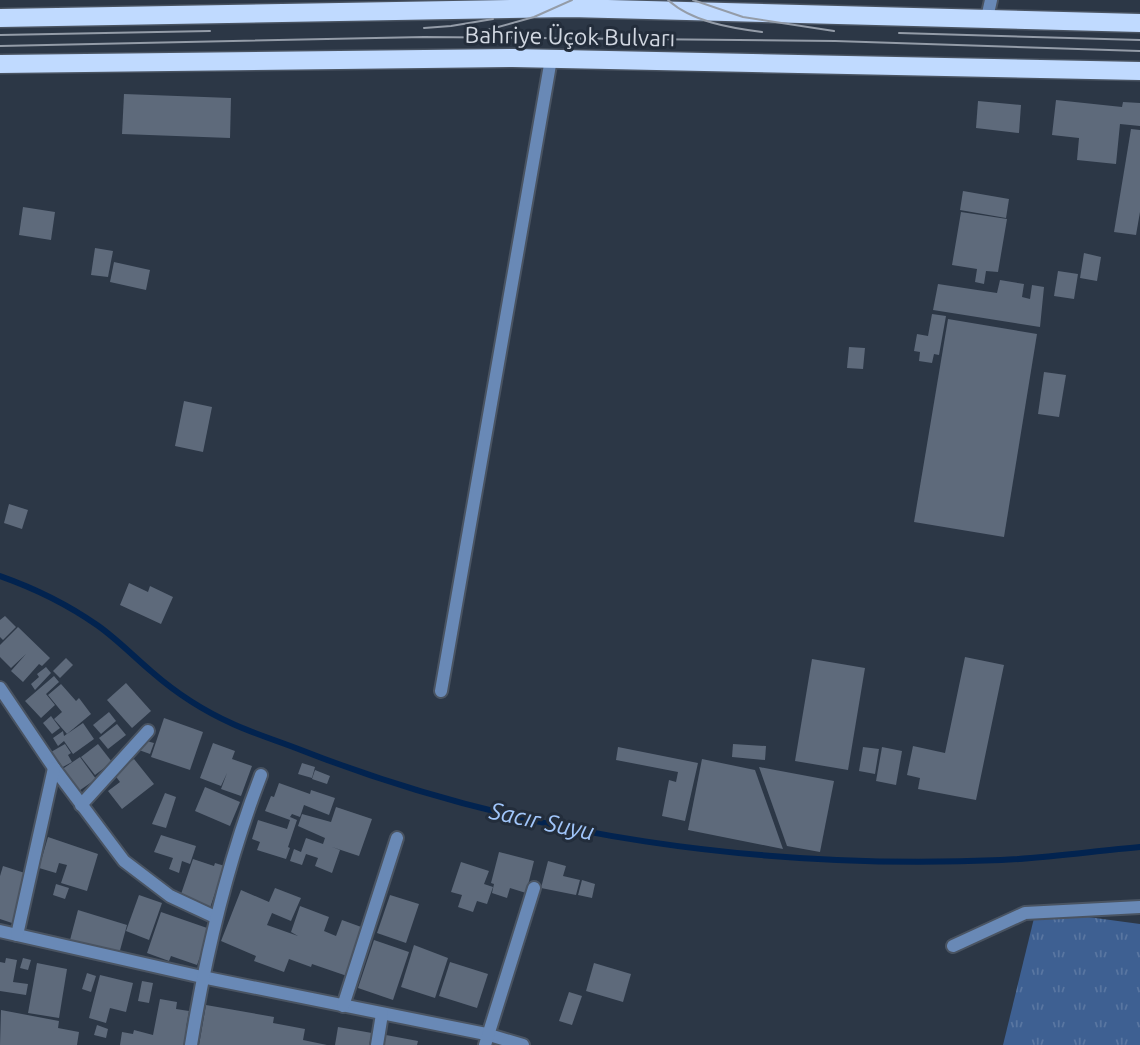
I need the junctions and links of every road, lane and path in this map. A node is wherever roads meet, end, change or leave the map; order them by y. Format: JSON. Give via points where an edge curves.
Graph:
{"nodes":[{"id":1,"x":990,"y":0,"type":"edge"},
{"id":2,"x":572,"y":4,"type":"edge"},
{"id":3,"x":700,"y":6,"type":"edge"},
{"id":4,"x":0,"y":18,"type":"edge"},
{"id":5,"x":987,"y":18,"type":"junction"},
{"id":6,"x":1140,"y":23,"type":"edge"},
{"id":7,"x":551,"y":59,"type":"junction"},
{"id":8,"x":0,"y":64,"type":"edge"},
{"id":9,"x":1140,"y":71,"type":"edge"},
{"id":10,"x":0,"y":688,"type":"edge"},
{"id":11,"x":441,"y":691,"type":"dead end"},
{"id":12,"x":148,"y":731,"type":"dead end"},
{"id":13,"x":54,"y":768,"type":"junction"},
{"id":14,"x":261,"y":775,"type":"dead end"},
{"id":15,"x":81,"y":805,"type":"junction"},
{"id":16,"x":397,"y":838,"type":"dead end"},
{"id":17,"x":534,"y":888,"type":"dead end"},
{"id":18,"x":1140,"y":907,"type":"edge"},
{"id":19,"x":215,"y":916,"type":"junction"},
{"id":20,"x":0,"y":931,"type":"edge"},
{"id":21,"x":17,"y":935,"type":"junction"},
{"id":22,"x":953,"y":946,"type":"dead end"},
{"id":23,"x":202,"y":977,"type":"junction"},
{"id":24,"x":343,"y":1006,"type":"junction"},
{"id":25,"x":382,"y":1014,"type":"junction"},
{"id":26,"x":486,"y":1039,"type":"edge"},
{"id":27,"x":191,"y":1045,"type":"edge"},
{"id":28,"x":377,"y":1045,"type":"edge"},
{"id":29,"x":523,"y":1045,"type":"edge"}],
"edges":[{"from":1,"to":5,"type":"street"},
{"from":2,"to":3,"type":"main road","name":"Bahriye Üçok Bulvarı"},
{"from":2,"to":4,"type":"main road","name":"Bahriye Üçok Bulvarı"},
{"from":3,"to":5,"type":"main road","name":"Bahriye Üçok Bulvarı"},
{"from":5,"to":6,"type":"main road","name":"Bahriye Üçok Bulvarı"},
{"from":7,"to":8,"type":"main road","name":"Bahriye Üçok Bulvarı"},
{"from":7,"to":9,"type":"main road","name":"Bahriye Üçok Bulvarı"},
{"from":7,"to":11,"type":"street"},
{"from":10,"to":13,"type":"street"},
{"from":12,"to":15,"type":"street"},
{"from":13,"to":15,"type":"street"},
{"from":13,"to":21,"type":"street"},
{"from":14,"to":19,"type":"street"},
{"from":15,"to":19,"type":"street","via":[[124,861],[170,896]]},
{"from":16,"to":24,"type":"street"},
{"from":17,"to":26,"type":"street"},
{"from":18,"to":22,"type":"street","via":[[1025,913]]},
{"from":19,"to":23,"type":"street"},
{"from":20,"to":21,"type":"street"},
{"from":21,"to":23,"type":"street"},
{"from":23,"to":24,"type":"street"},
{"from":23,"to":27,"type":"street"},
{"from":24,"to":25,"type":"street"},
{"from":25,"to":26,"type":"street"},
{"from":25,"to":28,"type":"street"},
{"from":26,"to":29,"type":"street"}]}
